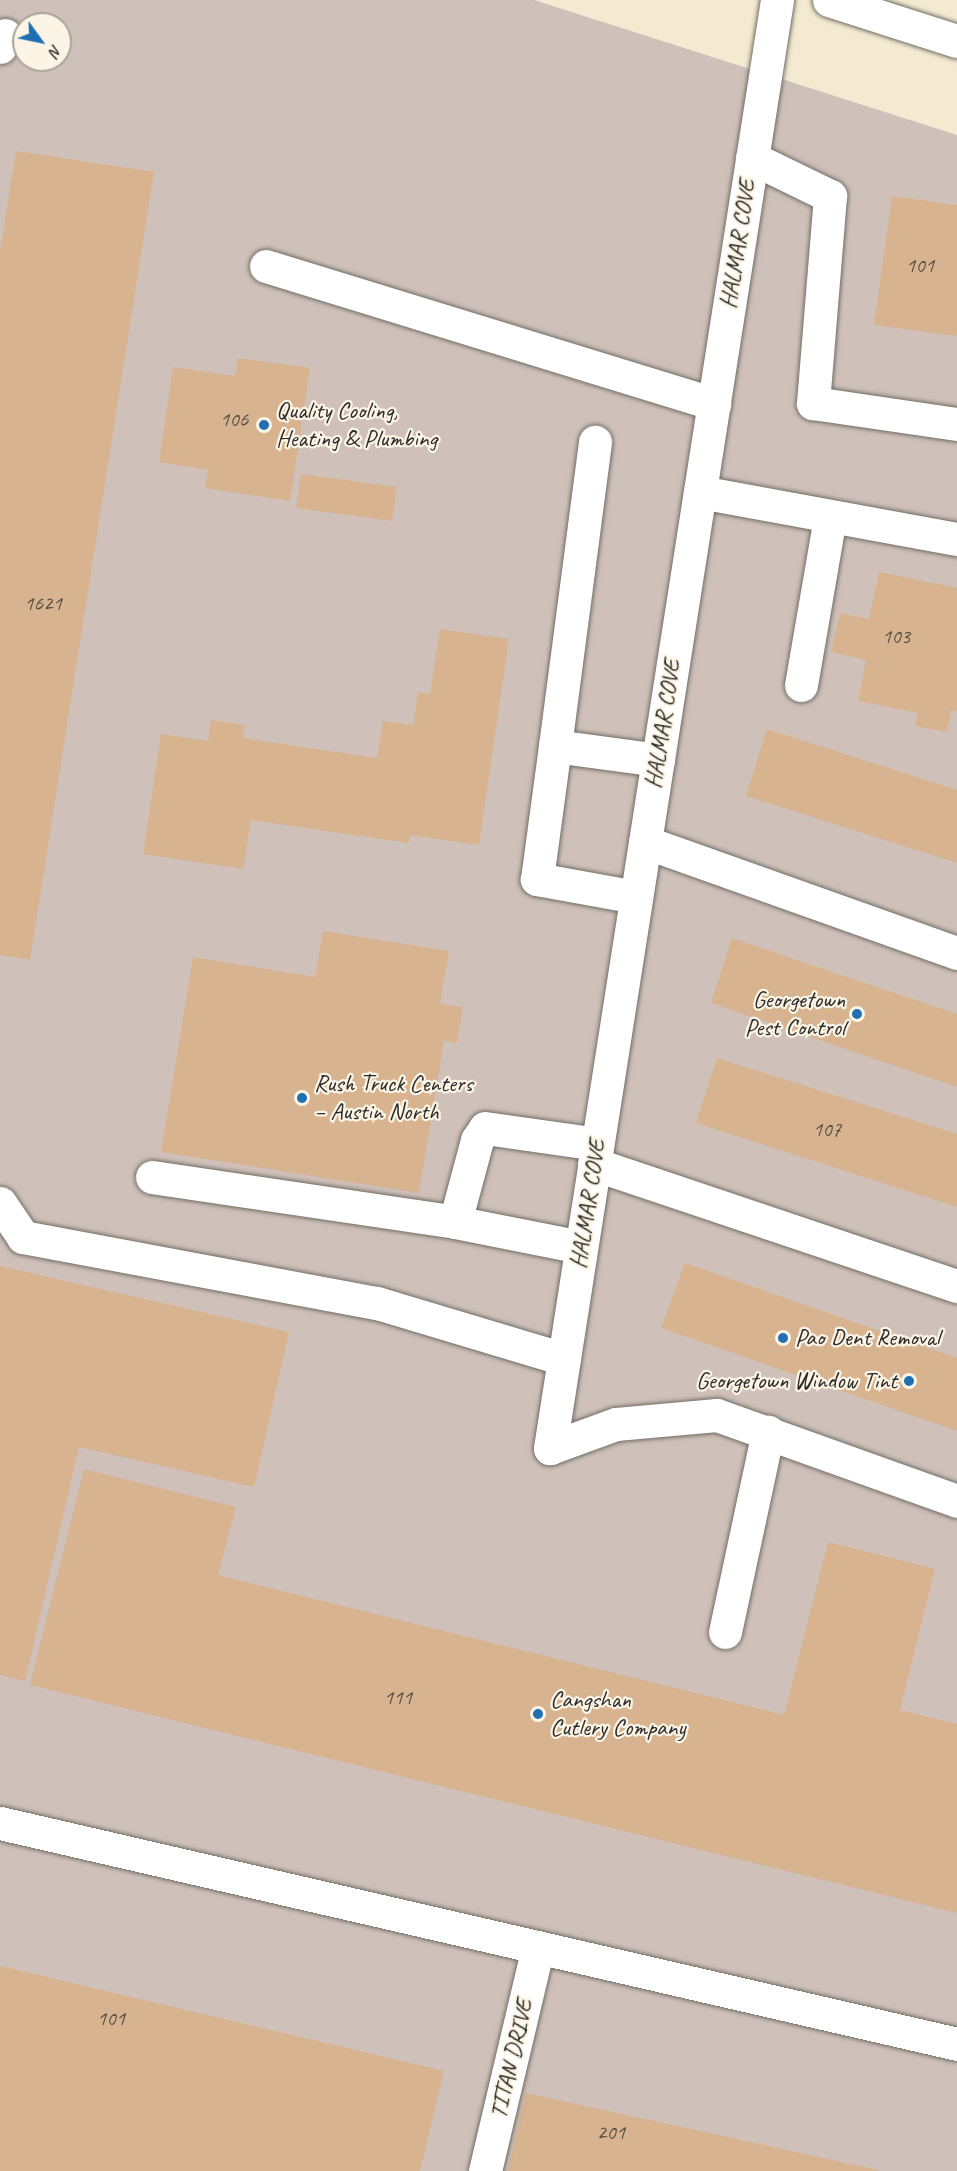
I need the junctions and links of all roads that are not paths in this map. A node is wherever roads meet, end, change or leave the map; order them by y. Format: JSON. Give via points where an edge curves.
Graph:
{"nodes":[{"id":1,"x":777,"y":0,"type":"edge"},
{"id":2,"x":829,"y":0,"type":"edge"},
{"id":3,"x":957,"y":41,"type":"edge"},
{"id":4,"x":752,"y":158,"type":"junction"},
{"id":5,"x":266,"y":266,"type":"dead end"},
{"id":6,"x":714,"y":404,"type":"junction"},
{"id":7,"x":957,"y":424,"type":"edge"},
{"id":8,"x":596,"y":442,"type":"dead end"},
{"id":9,"x":700,"y":492,"type":"junction"},
{"id":10,"x":830,"y":517,"type":"junction"},
{"id":11,"x":957,"y":539,"type":"edge"},
{"id":12,"x":801,"y":685,"type":"dead end"},
{"id":13,"x":555,"y":746,"type":"junction"},
{"id":14,"x":658,"y":760,"type":"junction"},
{"id":15,"x":645,"y":842,"type":"junction"},
{"id":16,"x":636,"y":897,"type":"junction"},
{"id":17,"x":957,"y":953,"type":"edge"},
{"id":18,"x":596,"y":1154,"type":"junction"},
{"id":19,"x":152,"y":1177,"type":"dead end"},
{"id":20,"x":0,"y":1203,"type":"edge"},
{"id":21,"x":455,"y":1222,"type":"junction"},
{"id":22,"x":581,"y":1247,"type":"junction"},
{"id":23,"x":957,"y":1286,"type":"edge"},
{"id":24,"x":564,"y":1359,"type":"junction"},
{"id":25,"x":768,"y":1432,"type":"junction"},
{"id":26,"x":957,"y":1501,"type":"edge"},
{"id":27,"x":725,"y":1632,"type":"dead end"},
{"id":28,"x":0,"y":1823,"type":"edge"},
{"id":29,"x":538,"y":1947,"type":"junction"},
{"id":30,"x":957,"y":2044,"type":"edge"},
{"id":31,"x":485,"y":2171,"type":"edge"}],
"edges":[{"from":1,"to":4,"type":"street","name":"HALMAR COVE"},
{"from":2,"to":3,"type":"street"},
{"from":4,"to":6,"type":"street","name":"HALMAR COVE"},
{"from":4,"to":7,"type":"street","via":[[830,196],[813,403]]},
{"from":5,"to":6,"type":"street"},
{"from":6,"to":9,"type":"street","name":"HALMAR COVE"},
{"from":8,"to":13,"type":"street"},
{"from":9,"to":10,"type":"street"},
{"from":9,"to":14,"type":"street","name":"HALMAR COVE"},
{"from":10,"to":11,"type":"street"},
{"from":10,"to":12,"type":"street"},
{"from":13,"to":14,"type":"street"},
{"from":13,"to":16,"type":"street","via":[[537,879]]},
{"from":14,"to":15,"type":"street","name":"HALMAR COVE"},
{"from":15,"to":16,"type":"street","name":"HALMAR COVE"},
{"from":15,"to":17,"type":"street"},
{"from":16,"to":18,"type":"street","name":"HALMAR COVE"},
{"from":18,"to":21,"type":"street","via":[[485,1128],[477,1140]]},
{"from":18,"to":22,"type":"street","name":"HALMAR COVE"},
{"from":18,"to":23,"type":"street"},
{"from":19,"to":21,"type":"street"},
{"from":20,"to":24,"type":"street","via":[[23,1237],[378,1303]]},
{"from":21,"to":22,"type":"street"},
{"from":22,"to":24,"type":"street","name":"HALMAR COVE"},
{"from":24,"to":25,"type":"street","name":"HALMAR COVE","via":[[550,1448],[616,1424],[717,1415]]},
{"from":25,"to":26,"type":"street"},
{"from":25,"to":27,"type":"street"},
{"from":28,"to":29,"type":"street"},
{"from":29,"to":30,"type":"street"},
{"from":29,"to":31,"type":"street","name":"TITAN DRIVE"}]}
